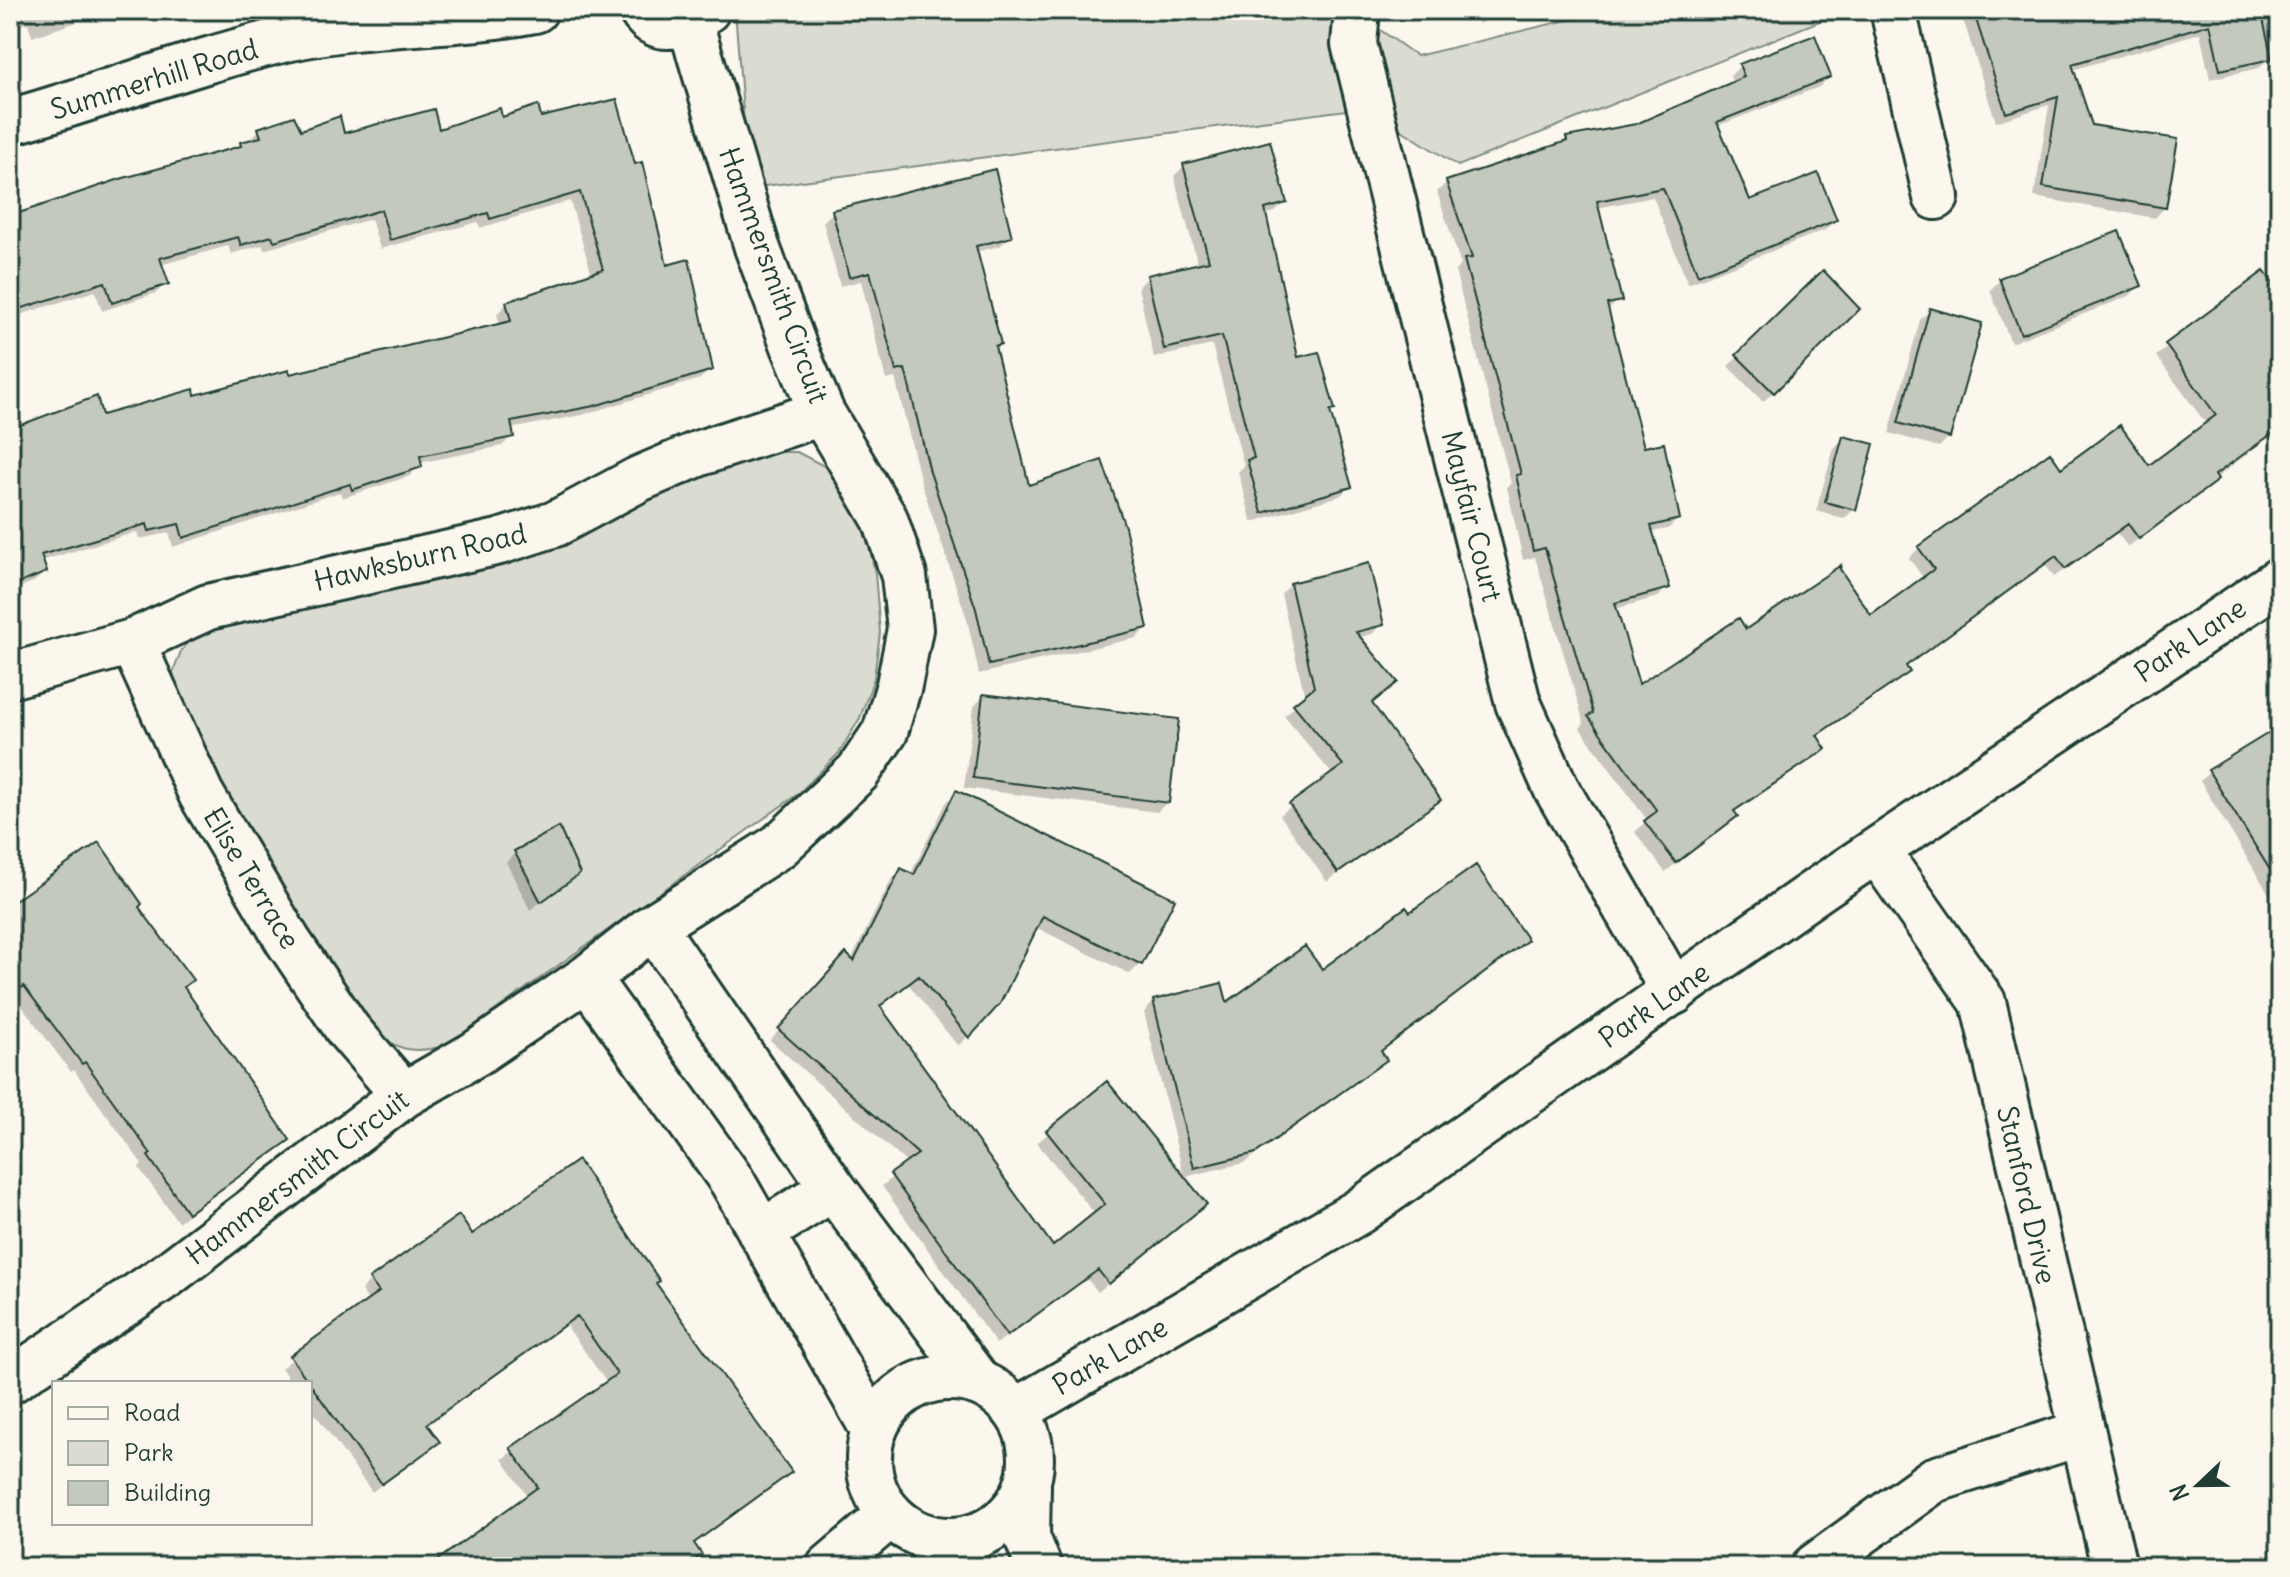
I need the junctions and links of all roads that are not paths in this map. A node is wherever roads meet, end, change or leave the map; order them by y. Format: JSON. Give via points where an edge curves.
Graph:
{"nodes":[{"id":1,"x":535,"y":10,"type":"edge"},
{"id":2,"x":641,"y":10,"type":"edge"},
{"id":3,"x":1357,"y":10,"type":"edge"},
{"id":4,"x":1893,"y":10,"type":"edge"},
{"id":5,"x":698,"y":16,"type":"edge"},
{"id":6,"x":10,"y":122,"type":"edge"},
{"id":7,"x":1936,"y":197,"type":"dead end"},
{"id":8,"x":822,"y":413,"type":"junction"},
{"id":9,"x":2280,"y":580,"type":"edge"},
{"id":10,"x":132,"y":642,"type":"junction"},
{"id":11,"x":10,"y":676,"type":"edge"},
{"id":12,"x":1877,"y":851,"type":"junction"},
{"id":13,"x":653,"y":926,"type":"junction"},
{"id":14,"x":587,"y":978,"type":"junction"},
{"id":15,"x":1674,"y":992,"type":"junction"},
{"id":16,"x":404,"y":1095,"type":"junction"},
{"id":17,"x":833,"y":1188,"type":"junction"},
{"id":18,"x":761,"y":1233,"type":"junction"},
{"id":19,"x":10,"y":1381,"type":"edge"},
{"id":20,"x":978,"y":1382,"type":"junction"},
{"id":21,"x":1016,"y":1411,"type":"junction"},
{"id":22,"x":874,"y":1431,"type":"junction"},
{"id":23,"x":2081,"y":1433,"type":"junction"},
{"id":24,"x":1028,"y":1485,"type":"junction"},
{"id":25,"x":890,"y":1515,"type":"junction"},
{"id":26,"x":938,"y":1552,"type":"edge"},
{"id":27,"x":829,"y":1567,"type":"edge"},
{"id":28,"x":1039,"y":1567,"type":"edge"},
{"id":29,"x":1814,"y":1567,"type":"edge"},
{"id":30,"x":2114,"y":1567,"type":"edge"}],
"edges":[{"from":1,"to":6,"type":"street","name":"Summerhill Road","via":[[287,39]]},
{"from":2,"to":5,"type":"street","name":"Hammersmith Circuit","via":[[646,19],[670,27]]},
{"from":3,"to":15,"type":"street","name":"Mayfair Court","via":[[1354,44],[1518,703],[1556,788]]},
{"from":4,"to":7,"type":"street"},
{"from":5,"to":8,"type":"street","name":"Hammersmith Circuit","via":[[757,247]]},
{"from":8,"to":10,"type":"street","name":"Hawksburn Road","via":[[700,453],[555,524],[499,542],[208,607]]},
{"from":8,"to":13,"type":"street","name":"Hammersmith Circuit","via":[[885,519],[904,576],[910,629],[885,732],[858,772],[779,846]]},
{"from":9,"to":12,"type":"street","name":"Park Lane"},
{"from":10,"to":11,"type":"street","name":"Hawksburn Road"},
{"from":10,"to":16,"type":"street","name":"Elise Terrace","via":[[201,794],[288,941],[348,1030]]},
{"from":12,"to":15,"type":"street","name":"Park Lane"},
{"from":12,"to":23,"type":"street","name":"Stanford Drive","via":[[1983,1002]]},
{"from":13,"to":14,"type":"street","name":"Hammersmith Circuit"},
{"from":13,"to":17,"type":"street"},
{"from":14,"to":16,"type":"street","name":"Hammersmith Circuit"},
{"from":14,"to":18,"type":"street","via":[[732,1181]]},
{"from":15,"to":21,"type":"street","name":"Park Lane","via":[[1358,1212]]},
{"from":16,"to":19,"type":"street","name":"Hammersmith Circuit","via":[[166,1276]]},
{"from":17,"to":18,"type":"street"},
{"from":17,"to":20,"type":"street"},
{"from":18,"to":22,"type":"street"},
{"from":20,"to":21,"type":"street","via":[[1003,1396]]},
{"from":20,"to":22,"type":"street","via":[[940,1378],[913,1386],[887,1406]]},
{"from":21,"to":24,"type":"street","via":[[1030,1447]]},
{"from":22,"to":25,"type":"street","via":[[869,1463],[875,1491]]},
{"from":23,"to":29,"type":"street","via":[[1934,1480]]},
{"from":23,"to":30,"type":"street","name":"Stanford Drive"},
{"from":24,"to":26,"type":"street","via":[[1015,1509],[995,1528]]},
{"from":24,"to":28,"type":"street","via":[[1027,1537]]},
{"from":25,"to":26,"type":"street"},
{"from":25,"to":27,"type":"street"}]}
